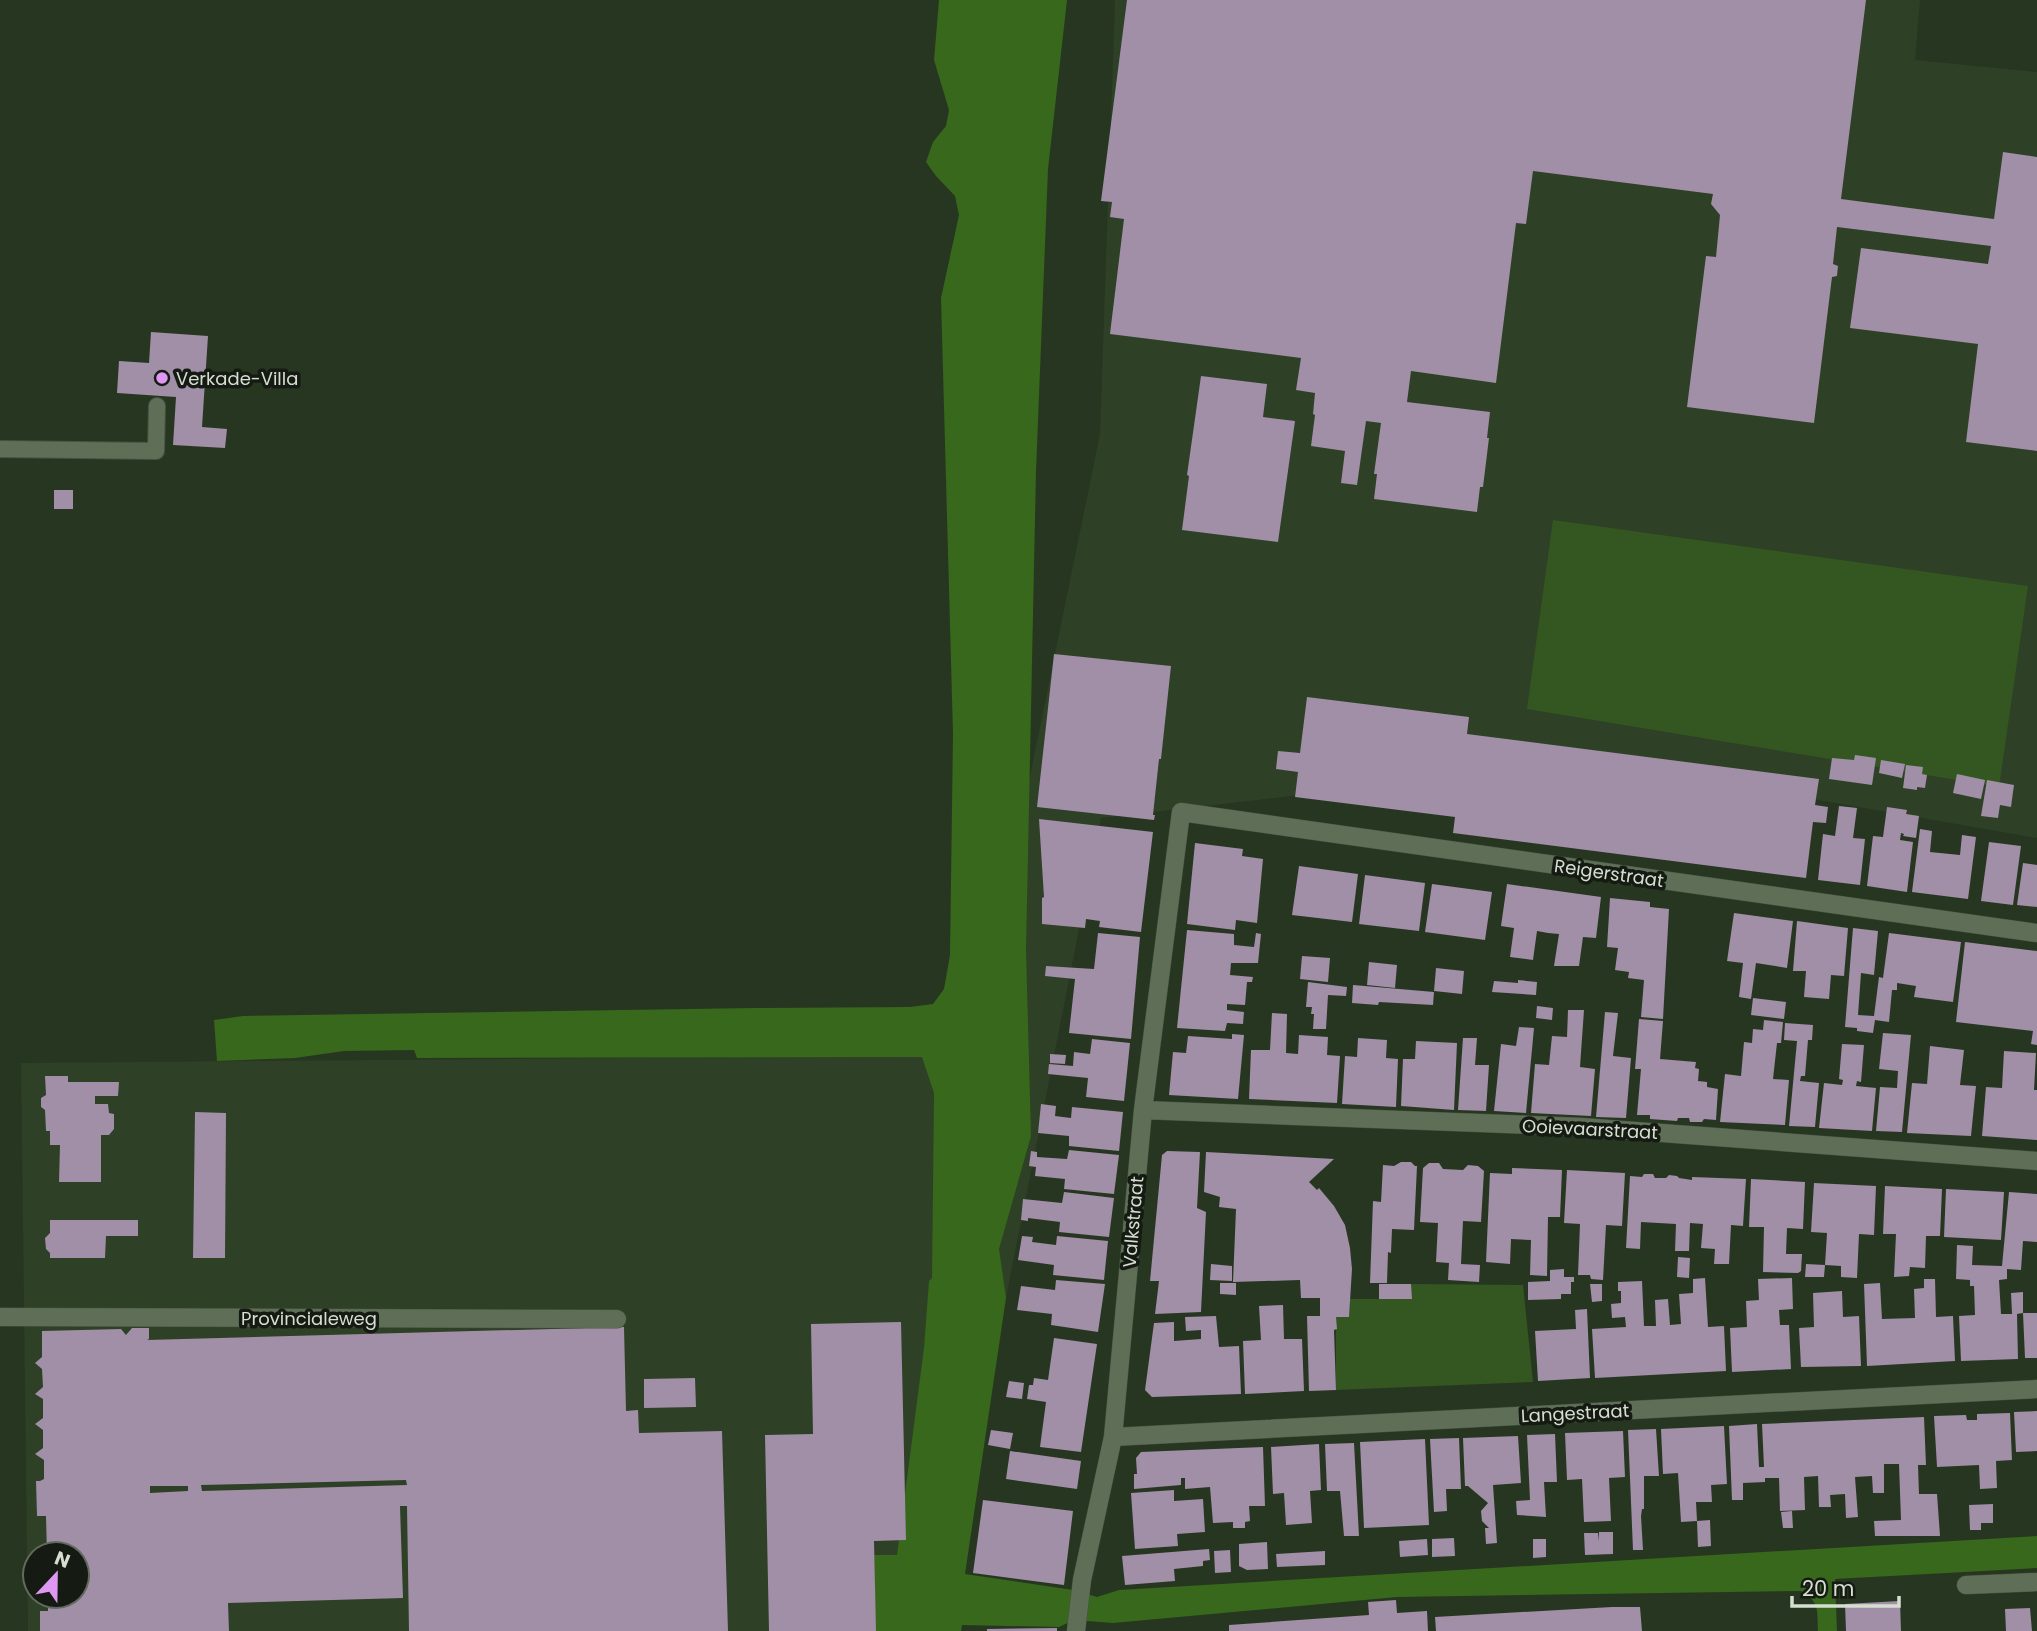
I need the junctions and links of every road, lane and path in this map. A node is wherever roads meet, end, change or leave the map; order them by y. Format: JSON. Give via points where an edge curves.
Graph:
{"nodes":[{"id":1,"x":157,"y":406,"type":"dead end"},
{"id":2,"x":0,"y":449,"type":"edge"},
{"id":3,"x":1181,"y":812,"type":"joint"},
{"id":4,"x":2037,"y":933,"type":"edge"},
{"id":5,"x":1143,"y":1110,"type":"junction"},
{"id":6,"x":2037,"y":1161,"type":"edge"},
{"id":7,"x":0,"y":1317,"type":"edge"},
{"id":8,"x":617,"y":1320,"type":"dead end"},
{"id":9,"x":2037,"y":1389,"type":"edge"},
{"id":10,"x":1113,"y":1437,"type":"junction"},
{"id":11,"x":2037,"y":1581,"type":"edge"},
{"id":12,"x":1966,"y":1585,"type":"dead end"},
{"id":13,"x":1076,"y":1631,"type":"edge"}],
"edges":[{"from":1,"to":2,"type":"lane","via":[[156,451]]},
{"from":3,"to":4,"type":"street","name":"Reigerstraat"},
{"from":3,"to":5,"type":"street","name":"Valkstraat"},
{"from":5,"to":6,"type":"street","name":"Ooievaarstraat","via":[[1581,1127]]},
{"from":5,"to":10,"type":"street","name":"Valkstraat"},
{"from":7,"to":8,"type":"street","name":"Provincialeweg"},
{"from":9,"to":10,"type":"street","name":"Langestraat"},
{"from":10,"to":13,"type":"street","name":"Valkstraat","via":[[1082,1580]]},
{"from":11,"to":12,"type":"street"}]}
